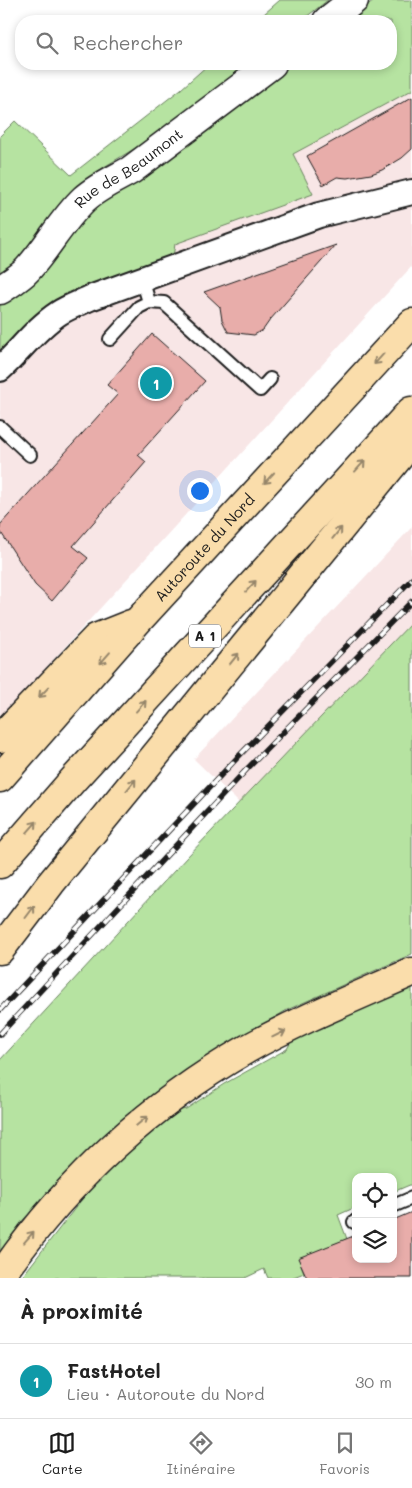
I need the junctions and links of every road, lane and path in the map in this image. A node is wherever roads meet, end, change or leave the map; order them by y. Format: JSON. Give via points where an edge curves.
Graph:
{"nodes":[{"id":1,"x":354,"y":0,"type":"edge"},
{"id":2,"x":335,"y":15,"type":"edge"},
{"id":3,"x":264,"y":70,"type":"edge"},
{"id":4,"x":412,"y":192,"type":"edge"},
{"id":5,"x":142,"y":279,"type":"junction"},
{"id":6,"x":0,"y":290,"type":"edge"},
{"id":7,"x":149,"y":302,"type":"junction"},
{"id":8,"x":412,"y":323,"type":"edge"},
{"id":9,"x":110,"y":339,"type":"dead end"},
{"id":10,"x":0,"y":369,"type":"edge"},
{"id":11,"x":270,"y":379,"type":"dead end"},
{"id":12,"x":412,"y":410,"type":"edge"},
{"id":13,"x":412,"y":425,"type":"edge"},
{"id":14,"x":0,"y":427,"type":"edge"},
{"id":15,"x":30,"y":455,"type":"dead end"},
{"id":16,"x":137,"y":622,"type":"junction"},
{"id":17,"x":0,"y":738,"type":"edge"},
{"id":18,"x":0,"y":778,"type":"edge"},
{"id":19,"x":0,"y":864,"type":"edge"},
{"id":20,"x":0,"y":950,"type":"edge"},
{"id":21,"x":412,"y":972,"type":"edge"},
{"id":22,"x":412,"y":1198,"type":"edge"},
{"id":23,"x":397,"y":1204,"type":"edge"},
{"id":24,"x":0,"y":1277,"type":"edge"}],
"edges":[{"from":1,"to":2,"type":"street"},
{"from":3,"to":6,"type":"street","name":"Rue de Beaumont","via":[[131,170],[86,197],[64,220],[27,271]]},
{"from":4,"to":5,"type":"street","via":[[319,215]]},
{"from":5,"to":7,"type":"lane"},
{"from":5,"to":10,"type":"street","via":[[60,312]]},
{"from":7,"to":9,"type":"lane","via":[[139,307]]},
{"from":7,"to":11,"type":"lane","via":[[164,303],[260,390]]},
{"from":8,"to":16,"type":"highway","name":"Autoroute du Nord","one_way":true},
{"from":19,"to":12,"type":"highway","number":"A 1","one_way":true},
{"from":20,"to":13,"type":"highway","one_way":true,"via":[[51,883],[400,456]]},
{"from":14,"to":15,"type":"lane"},
{"from":16,"to":17,"type":"highway","one_way":true,"via":[[96,638]]},
{"from":16,"to":18,"type":"highway","name":"Autoroute du Nord","one_way":true},
{"from":24,"to":21,"type":"highway","one_way":true,"via":[[23,1244],[78,1181],[123,1137],[174,1096],[248,1049]]},
{"from":22,"to":23,"type":"lane"}]}
